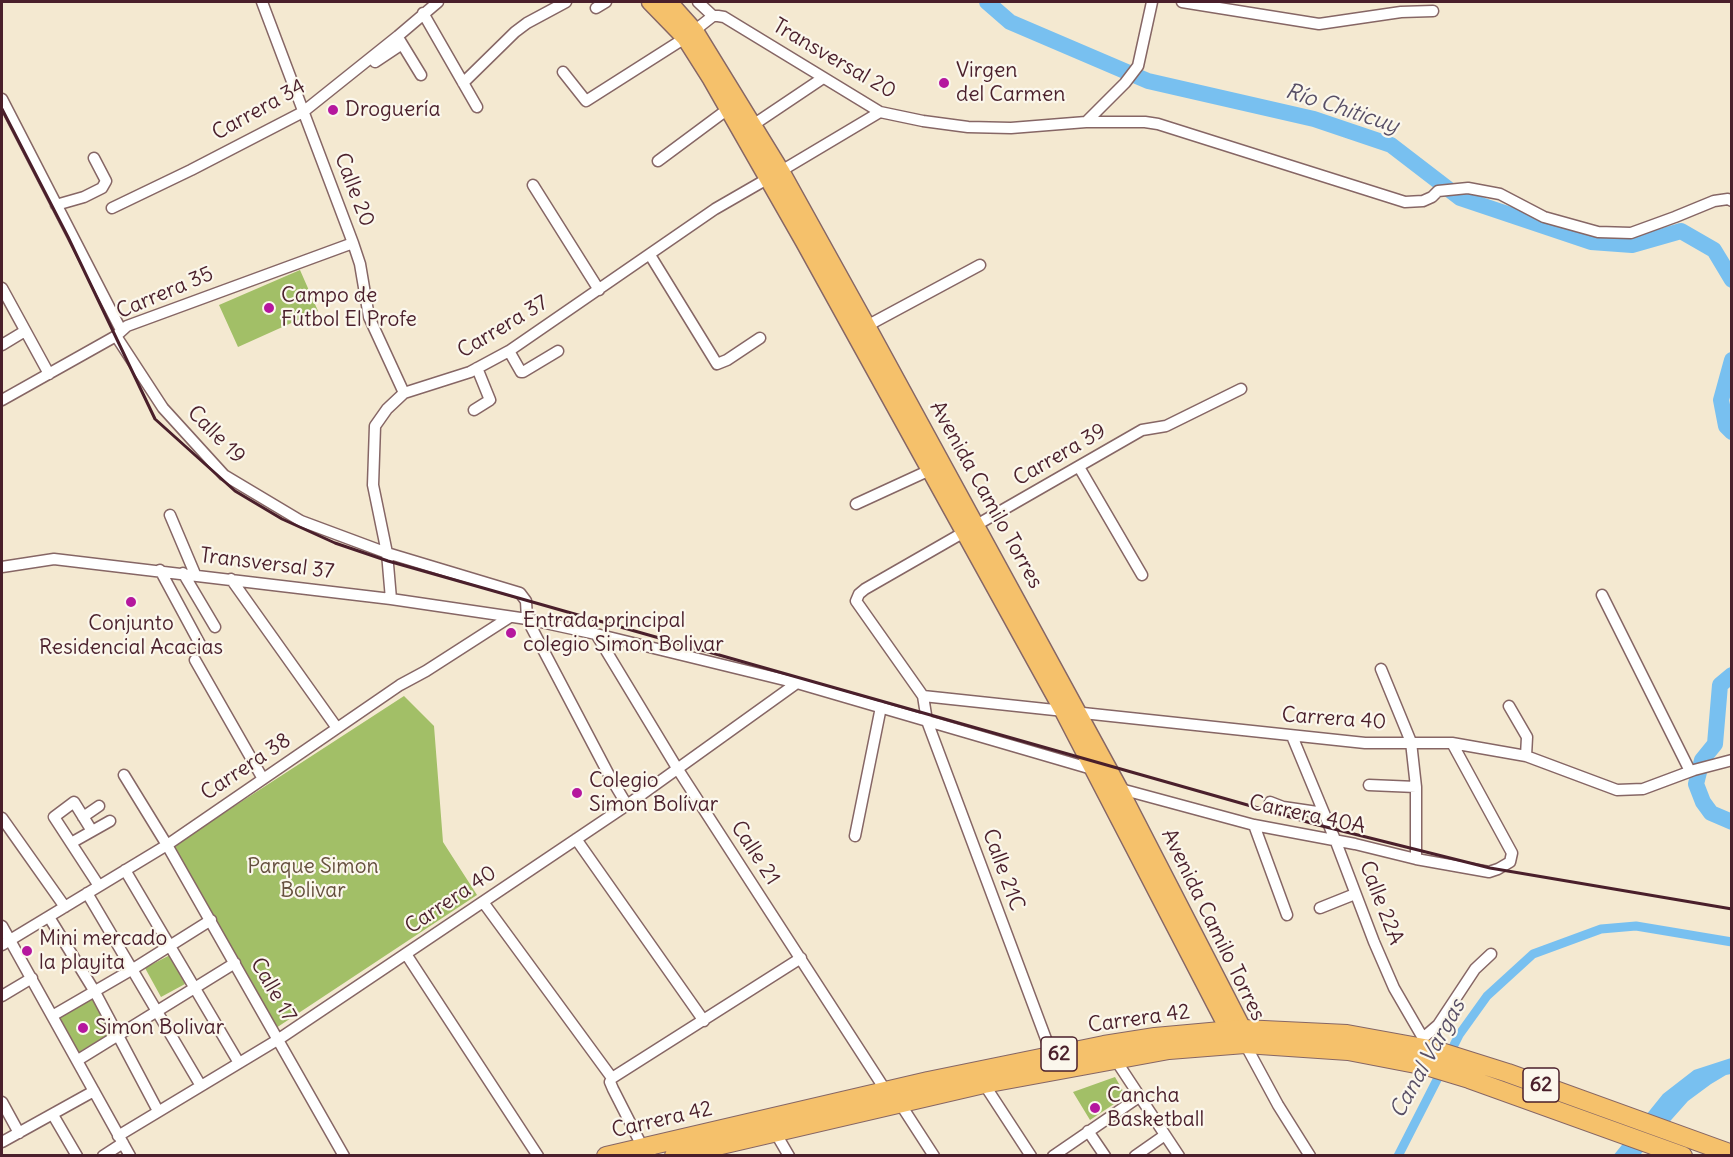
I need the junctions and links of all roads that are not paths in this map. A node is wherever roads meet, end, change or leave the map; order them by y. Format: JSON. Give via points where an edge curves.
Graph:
{"nodes":[{"id":1,"x":262,"y":2,"type":"edge"},
{"id":2,"x":438,"y":2,"type":"edge"},
{"id":3,"x":566,"y":2,"type":"edge"},
{"id":4,"x":650,"y":2,"type":"edge"},
{"id":5,"x":669,"y":2,"type":"edge"},
{"id":6,"x":698,"y":2,"type":"edge"},
{"id":7,"x":1152,"y":2,"type":"edge"},
{"id":8,"x":1182,"y":2,"type":"edge"},
{"id":9,"x":1433,"y":11,"type":"dead end"},
{"id":10,"x":423,"y":13,"type":"junction"},
{"id":11,"x":713,"y":16,"type":"junction"},
{"id":12,"x":690,"y":34,"type":"junction"},
{"id":13,"x":400,"y":40,"type":"junction"},
{"id":14,"x":563,"y":72,"type":"dead end"},
{"id":15,"x":421,"y":75,"type":"dead end"},
{"id":16,"x":823,"y":78,"type":"junction"},
{"id":17,"x":463,"y":82,"type":"junction"},
{"id":18,"x":2,"y":99,"type":"edge"},
{"id":19,"x":477,"y":107,"type":"dead end"},
{"id":20,"x":728,"y":110,"type":"junction"},
{"id":21,"x":303,"y":112,"type":"junction"},
{"id":22,"x":880,"y":112,"type":"junction"},
{"id":23,"x":1086,"y":122,"type":"junction"},
{"id":24,"x":753,"y":125,"type":"junction"},
{"id":25,"x":94,"y":158,"type":"dead end"},
{"id":26,"x":658,"y":161,"type":"dead end"},
{"id":27,"x":774,"y":175,"type":"junction"},
{"id":28,"x":532,"y":184,"type":"dead end"},
{"id":29,"x":1731,"y":201,"type":"edge"},
{"id":30,"x":56,"y":205,"type":"junction"},
{"id":31,"x":112,"y":208,"type":"dead end"},
{"id":32,"x":353,"y":243,"type":"junction"},
{"id":33,"x":650,"y":255,"type":"junction"},
{"id":34,"x":980,"y":265,"type":"dead end"},
{"id":35,"x":2,"y":288,"type":"edge"},
{"id":36,"x":599,"y":290,"type":"junction"},
{"id":37,"x":861,"y":329,"type":"junction"},
{"id":38,"x":25,"y":331,"type":"junction"},
{"id":39,"x":118,"y":333,"type":"junction"},
{"id":40,"x":760,"y":338,"type":"dead end"},
{"id":41,"x":2,"y":345,"type":"edge"},
{"id":42,"x":509,"y":351,"type":"junction"},
{"id":43,"x":558,"y":351,"type":"dead end"},
{"id":44,"x":477,"y":368,"type":"junction"},
{"id":45,"x":49,"y":374,"type":"junction"},
{"id":46,"x":1241,"y":389,"type":"dead end"},
{"id":47,"x":405,"y":393,"type":"junction"},
{"id":48,"x":2,"y":400,"type":"edge"},
{"id":49,"x":474,"y":410,"type":"dead end"},
{"id":50,"x":1079,"y":467,"type":"junction"},
{"id":51,"x":930,"y":470,"type":"junction"},
{"id":52,"x":856,"y":504,"type":"dead end"},
{"id":53,"x":170,"y":515,"type":"dead end"},
{"id":54,"x":971,"y":530,"type":"junction"},
{"id":55,"x":387,"y":553,"type":"junction"},
{"id":56,"x":2,"y":567,"type":"edge"},
{"id":57,"x":160,"y":570,"type":"junction"},
{"id":58,"x":189,"y":573,"type":"junction"},
{"id":59,"x":1142,"y":575,"type":"dead end"},
{"id":60,"x":231,"y":579,"type":"junction"},
{"id":61,"x":1602,"y":595,"type":"dead end"},
{"id":62,"x":391,"y":599,"type":"junction"},
{"id":63,"x":510,"y":617,"type":"junction"},
{"id":64,"x":527,"y":619,"type":"junction"},
{"id":65,"x":215,"y":627,"type":"dead end"},
{"id":66,"x":596,"y":634,"type":"junction"},
{"id":67,"x":201,"y":646,"type":"dead end"},
{"id":68,"x":195,"y":660,"type":"dead end"},
{"id":69,"x":1381,"y":669,"type":"dead end"},
{"id":70,"x":797,"y":683,"type":"junction"},
{"id":71,"x":923,"y":696,"type":"junction"},
{"id":72,"x":1509,"y":706,"type":"dead end"},
{"id":73,"x":881,"y":707,"type":"junction"},
{"id":74,"x":1071,"y":712,"type":"junction"},
{"id":75,"x":927,"y":721,"type":"junction"},
{"id":76,"x":337,"y":728,"type":"junction"},
{"id":77,"x":1292,"y":736,"type":"junction"},
{"id":78,"x":1411,"y":742,"type":"junction"},
{"id":79,"x":1452,"y":743,"type":"junction"},
{"id":80,"x":1526,"y":756,"type":"junction"},
{"id":81,"x":1731,"y":760,"type":"edge"},
{"id":82,"x":677,"y":768,"type":"junction"},
{"id":83,"x":1092,"y":769,"type":"junction"},
{"id":84,"x":1692,"y":771,"type":"junction"},
{"id":85,"x":124,"y":775,"type":"dead end"},
{"id":86,"x":263,"y":779,"type":"junction"},
{"id":87,"x":1369,"y":786,"type":"dead end"},
{"id":88,"x":1416,"y":787,"type":"junction"},
{"id":89,"x":1111,"y":790,"type":"junction"},
{"id":90,"x":1270,"y":802,"type":"dead end"},
{"id":91,"x":627,"y":805,"type":"junction"},
{"id":92,"x":99,"y":806,"type":"dead end"},
{"id":93,"x":1324,"y":813,"type":"junction"},
{"id":94,"x":83,"y":817,"type":"junction"},
{"id":95,"x":2,"y":818,"type":"edge"},
{"id":96,"x":110,"y":821,"type":"dead end"},
{"id":97,"x":1254,"y":825,"type":"junction"},
{"id":98,"x":92,"y":831,"type":"junction"},
{"id":99,"x":855,"y":836,"type":"dead end"},
{"id":100,"x":576,"y":839,"type":"junction"},
{"id":101,"x":1336,"y":842,"type":"junction"},
{"id":102,"x":71,"y":843,"type":"junction"},
{"id":103,"x":167,"y":845,"type":"junction"},
{"id":104,"x":1416,"y":859,"type":"junction"},
{"id":105,"x":125,"y":870,"type":"junction"},
{"id":106,"x":99,"y":885,"type":"junction"},
{"id":107,"x":87,"y":893,"type":"junction"},
{"id":108,"x":1355,"y":894,"type":"junction"},
{"id":109,"x":483,"y":902,"type":"junction"},
{"id":110,"x":65,"y":908,"type":"junction"},
{"id":111,"x":1320,"y":908,"type":"dead end"},
{"id":112,"x":1287,"y":915,"type":"dead end"},
{"id":113,"x":49,"y":917,"type":"junction"},
{"id":114,"x":211,"y":920,"type":"junction"},
{"id":115,"x":2,"y":926,"type":"edge"},
{"id":116,"x":6,"y":943,"type":"edge"},
{"id":117,"x":169,"y":947,"type":"junction"},
{"id":118,"x":406,"y":954,"type":"junction"},
{"id":119,"x":1491,"y":954,"type":"dead end"},
{"id":120,"x":801,"y":958,"type":"junction"},
{"id":121,"x":235,"y":963,"type":"junction"},
{"id":122,"x":133,"y":969,"type":"junction"},
{"id":123,"x":32,"y":978,"type":"junction"},
{"id":124,"x":195,"y":987,"type":"junction"},
{"id":125,"x":95,"y":992,"type":"junction"},
{"id":126,"x":2,"y":996,"type":"edge"},
{"id":127,"x":157,"y":1011,"type":"junction"},
{"id":128,"x":52,"y":1016,"type":"junction"},
{"id":129,"x":704,"y":1021,"type":"junction"},
{"id":130,"x":118,"y":1035,"type":"junction"},
{"id":131,"x":1239,"y":1035,"type":"junction"},
{"id":132,"x":279,"y":1039,"type":"junction"},
{"id":133,"x":1427,"y":1051,"type":"junction"},
{"id":134,"x":1052,"y":1056,"type":"junction"},
{"id":135,"x":1115,"y":1059,"type":"junction"},
{"id":136,"x":78,"y":1060,"type":"junction"},
{"id":137,"x":239,"y":1064,"type":"junction"},
{"id":138,"x":1454,"y":1065,"type":"junction"},
{"id":139,"x":613,"y":1084,"type":"junction"},
{"id":140,"x":984,"y":1084,"type":"junction"},
{"id":141,"x":201,"y":1086,"type":"junction"},
{"id":142,"x":94,"y":1091,"type":"junction"},
{"id":143,"x":886,"y":1091,"type":"junction"},
{"id":144,"x":1139,"y":1097,"type":"junction"},
{"id":145,"x":2,"y":1102,"type":"edge"},
{"id":146,"x":901,"y":1105,"type":"junction"},
{"id":147,"x":158,"y":1111,"type":"junction"},
{"id":148,"x":53,"y":1115,"type":"junction"},
{"id":149,"x":1088,"y":1131,"type":"junction"},
{"id":150,"x":775,"y":1132,"type":"junction"},
{"id":151,"x":19,"y":1133,"type":"junction"},
{"id":152,"x":1165,"y":1135,"type":"junction"},
{"id":153,"x":121,"y":1139,"type":"junction"},
{"id":154,"x":2,"y":1142,"type":"edge"},
{"id":155,"x":1675,"y":1146,"type":"edge"},
{"id":156,"x":647,"y":1152,"type":"edge"},
{"id":157,"x":1731,"y":1154,"type":"edge"},
{"id":158,"x":77,"y":1155,"type":"edge"},
{"id":159,"x":103,"y":1155,"type":"edge"},
{"id":160,"x":130,"y":1155,"type":"edge"},
{"id":161,"x":344,"y":1155,"type":"edge"},
{"id":162,"x":538,"y":1155,"type":"edge"},
{"id":163,"x":606,"y":1155,"type":"edge"},
{"id":164,"x":674,"y":1155,"type":"edge"},
{"id":165,"x":789,"y":1155,"type":"edge"},
{"id":166,"x":934,"y":1155,"type":"edge"},
{"id":167,"x":1031,"y":1155,"type":"edge"},
{"id":168,"x":1053,"y":1155,"type":"edge"},
{"id":169,"x":1105,"y":1155,"type":"edge"},
{"id":170,"x":1135,"y":1155,"type":"edge"},
{"id":171,"x":1179,"y":1155,"type":"edge"},
{"id":172,"x":1310,"y":1155,"type":"edge"}],
"edges":[{"from":1,"to":21,"type":"street","name":"Calle 20"},
{"from":2,"to":10,"type":"street","name":"Carrera 34"},
{"from":3,"to":17,"type":"street","via":[[515,32]]},
{"from":4,"to":12,"type":"main road","name":"Avenida Camilo Torres"},
{"from":5,"to":12,"type":"main road","name":"Avenida Camilo Torres"},
{"from":6,"to":11,"type":"street","name":"Transversal 20"},
{"from":7,"to":23,"type":"street","via":[[1138,66]]},
{"from":8,"to":9,"type":"street","via":[[1319,24]]},
{"from":10,"to":13,"type":"street","name":"Carrera 34"},
{"from":10,"to":17,"type":"street"},
{"from":11,"to":12,"type":"street"},
{"from":11,"to":16,"type":"street","name":"Transversal 20","via":[[724,17]]},
{"from":12,"to":14,"type":"street","via":[[586,101]]},
{"from":12,"to":20,"type":"main road","name":"Avenida Camilo Torres"},
{"from":12,"to":24,"type":"main road","name":"Avenida Camilo Torres"},
{"from":13,"to":15,"type":"street"},
{"from":13,"to":21,"type":"street","name":"Carrera 34"},
{"from":16,"to":22,"type":"street","name":"Transversal 20"},
{"from":16,"to":24,"type":"street"},
{"from":17,"to":19,"type":"street"},
{"from":18,"to":30,"type":"street","name":"Calle 19"},
{"from":20,"to":26,"type":"street"},
{"from":20,"to":27,"type":"main road","name":"Avenida Camilo Torres"},
{"from":21,"to":31,"type":"street","name":"Carrera 34"},
{"from":21,"to":32,"type":"street","name":"Calle 20"},
{"from":22,"to":23,"type":"street","name":"Transversal 20","via":[[968,127]]},
{"from":22,"to":27,"type":"street","name":"Carrera 37"},
{"from":23,"to":29,"type":"street","name":"Transversal 20","via":[[1158,124],[1405,202],[1423,201],[1442,190],[1468,188],[1500,194],[1544,217],[1598,232],[1631,233],[1714,201]]},
{"from":24,"to":27,"type":"main road","name":"Avenida Camilo Torres"},
{"from":25,"to":30,"type":"street","via":[[106,181],[102,188]]},
{"from":27,"to":33,"type":"street","name":"Carrera 37"},
{"from":27,"to":37,"type":"main road","name":"Avenida Camilo Torres"},
{"from":28,"to":36,"type":"street"},
{"from":30,"to":39,"type":"street","name":"Calle 19"},
{"from":32,"to":39,"type":"street","name":"Carrera 35","via":[[127,326]]},
{"from":32,"to":47,"type":"street","name":"Calle 20","via":[[369,317]]},
{"from":33,"to":36,"type":"street","name":"Carrera 37"},
{"from":33,"to":40,"type":"street","via":[[714,362],[721,363]]},
{"from":34,"to":37,"type":"street"},
{"from":35,"to":38,"type":"street"},
{"from":36,"to":42,"type":"street","name":"Carrera 37"},
{"from":37,"to":51,"type":"main road","name":"Avenida Camilo Torres"},
{"from":37,"to":54,"type":"main road","name":"Avenida Camilo Torres"},
{"from":38,"to":41,"type":"street"},
{"from":38,"to":45,"type":"street"},
{"from":39,"to":45,"type":"street","name":"Carrera 35"},
{"from":39,"to":55,"type":"street","name":"Calle 19","via":[[163,408],[224,476],[301,521]]},
{"from":42,"to":43,"type":"street","via":[[521,372]]},
{"from":42,"to":44,"type":"street","name":"Carrera 37"},
{"from":44,"to":47,"type":"street","name":"Carrera 37"},
{"from":44,"to":49,"type":"street","via":[[490,400]]},
{"from":45,"to":48,"type":"street","name":"Carrera 35"},
{"from":46,"to":50,"type":"street","name":"Carrera 39","via":[[1166,426],[1142,430]]},
{"from":47,"to":55,"type":"street","name":"Carrera 37","via":[[375,426],[373,485]]},
{"from":50,"to":54,"type":"street","name":"Carrera 39"},
{"from":50,"to":59,"type":"street"},
{"from":51,"to":52,"type":"street"},
{"from":51,"to":54,"type":"main road","name":"Avenida Camilo Torres"},
{"from":53,"to":58,"type":"street"},
{"from":54,"to":71,"type":"street","name":"Carrera 39","via":[[859,594],[856,601]]},
{"from":54,"to":74,"type":"main road","name":"Avenida Camilo Torres"},
{"from":55,"to":62,"type":"street","name":"Carrera 37"},
{"from":55,"to":64,"type":"street","via":[[520,593],[526,601]]},
{"from":56,"to":57,"type":"street","name":"Transversal 37","via":[[54,559]]},
{"from":57,"to":58,"type":"street","name":"Transversal 37"},
{"from":57,"to":67,"type":"street"},
{"from":58,"to":60,"type":"street","name":"Transversal 37"},
{"from":58,"to":65,"type":"street"},
{"from":60,"to":62,"type":"street","name":"Transversal 37"},
{"from":60,"to":76,"type":"street"},
{"from":61,"to":84,"type":"street"},
{"from":62,"to":63,"type":"street","name":"Transversal 37"},
{"from":63,"to":64,"type":"street","name":"Transversal 37"},
{"from":63,"to":76,"type":"street","name":"Carrera 38"},
{"from":64,"to":66,"type":"street"},
{"from":64,"to":91,"type":"street"},
{"from":66,"to":70,"type":"street"},
{"from":66,"to":82,"type":"street","name":"Calle 21"},
{"from":68,"to":86,"type":"street"},
{"from":69,"to":78,"type":"street"},
{"from":70,"to":73,"type":"street"},
{"from":70,"to":82,"type":"street","name":"Carrera 40"},
{"from":71,"to":74,"type":"street","name":"Carrera 40"},
{"from":71,"to":75,"type":"street","name":"Calle 21C"},
{"from":72,"to":80,"type":"street","via":[[1527,737]]},
{"from":73,"to":75,"type":"street"},
{"from":73,"to":99,"type":"street"},
{"from":74,"to":77,"type":"street","name":"Carrera 40"},
{"from":74,"to":83,"type":"main road","name":"Avenida Camilo Torres"},
{"from":74,"to":89,"type":"main road","name":"Avenida Camilo Torres"},
{"from":75,"to":83,"type":"street"},
{"from":75,"to":134,"type":"street","name":"Calle 21C"},
{"from":76,"to":86,"type":"street","name":"Carrera 38"},
{"from":77,"to":78,"type":"street","name":"Carrera 40","via":[[1365,743]]},
{"from":77,"to":93,"type":"street","name":"Calle 22A"},
{"from":78,"to":79,"type":"street","name":"Carrera 40"},
{"from":78,"to":88,"type":"street"},
{"from":79,"to":80,"type":"street","name":"Carrera 40"},
{"from":79,"to":104,"type":"street","name":"Carrera 40A","via":[[1512,853],[1510,862],[1489,872]]},
{"from":80,"to":84,"type":"street","name":"Carrera 40","via":[[1617,790],[1643,789]]},
{"from":81,"to":84,"type":"street","name":"Carrera 40"},
{"from":82,"to":91,"type":"street","name":"Carrera 40"},
{"from":82,"to":120,"type":"street","name":"Calle 21"},
{"from":83,"to":89,"type":"main road","name":"Avenida Camilo Torres"},
{"from":85,"to":103,"type":"street","name":"Calle 17"},
{"from":86,"to":103,"type":"street","name":"Carrera 38"},
{"from":87,"to":88,"type":"street"},
{"from":88,"to":104,"type":"street"},
{"from":89,"to":97,"type":"street","name":"Carrera 40A"},
{"from":89,"to":131,"type":"main road","name":"Avenida Camilo Torres"},
{"from":90,"to":93,"type":"street"},
{"from":91,"to":100,"type":"street","name":"Carrera 40"},
{"from":92,"to":94,"type":"street"},
{"from":93,"to":101,"type":"street","name":"Calle 22A"},
{"from":94,"to":98,"type":"street"},
{"from":94,"to":102,"type":"street","via":[[74,802],[54,817]]},
{"from":95,"to":110,"type":"street"},
{"from":96,"to":98,"type":"street"},
{"from":97,"to":101,"type":"street","name":"Carrera 40A"},
{"from":97,"to":112,"type":"street"},
{"from":98,"to":102,"type":"street"},
{"from":100,"to":109,"type":"street","name":"Carrera 40"},
{"from":100,"to":129,"type":"street"},
{"from":101,"to":104,"type":"street","name":"Carrera 40A"},
{"from":101,"to":108,"type":"street","name":"Calle 22A"},
{"from":102,"to":106,"type":"street"},
{"from":103,"to":105,"type":"street","name":"Carrera 38"},
{"from":103,"to":114,"type":"street","name":"Calle 17"},
{"from":105,"to":106,"type":"street","name":"Carrera 38"},
{"from":105,"to":117,"type":"street"},
{"from":106,"to":107,"type":"street","name":"Carrera 38"},
{"from":107,"to":110,"type":"street","name":"Carrera 38"},
{"from":107,"to":122,"type":"street"},
{"from":108,"to":111,"type":"street"},
{"from":108,"to":133,"type":"street","name":"Calle 22A","via":[[1394,988]]},
{"from":109,"to":118,"type":"street","name":"Carrera 40"},
{"from":109,"to":139,"type":"street"},
{"from":110,"to":113,"type":"street","name":"Carrera 38"},
{"from":113,"to":116,"type":"street","name":"Carrera 38"},
{"from":113,"to":125,"type":"street"},
{"from":114,"to":117,"type":"street"},
{"from":114,"to":121,"type":"street","name":"Calle 17"},
{"from":115,"to":116,"type":"street"},
{"from":116,"to":123,"type":"street"},
{"from":117,"to":122,"type":"street"},
{"from":117,"to":124,"type":"street"},
{"from":118,"to":132,"type":"street","name":"Carrera 40"},
{"from":118,"to":162,"type":"street"},
{"from":119,"to":133,"type":"street","via":[[1475,969],[1438,1025]]},
{"from":120,"to":129,"type":"street"},
{"from":120,"to":143,"type":"street","name":"Calle 21"},
{"from":121,"to":124,"type":"street"},
{"from":121,"to":132,"type":"street","name":"Calle 17"},
{"from":122,"to":125,"type":"street"},
{"from":122,"to":127,"type":"street"},
{"from":123,"to":126,"type":"street"},
{"from":123,"to":128,"type":"street"},
{"from":124,"to":127,"type":"street"},
{"from":124,"to":137,"type":"street"},
{"from":125,"to":128,"type":"street"},
{"from":125,"to":130,"type":"street"},
{"from":127,"to":130,"type":"street"},
{"from":127,"to":141,"type":"street"},
{"from":128,"to":136,"type":"street"},
{"from":129,"to":139,"type":"street"},
{"from":130,"to":136,"type":"street"},
{"from":130,"to":147,"type":"street"},
{"from":131,"to":133,"type":"highway","name":"Carrera 42","number":"62","via":[[1348,1051]]},
{"from":131,"to":134,"type":"highway","name":"Carrera 42","number":"62","via":[[1155,1037]]},
{"from":131,"to":135,"type":"highway","name":"Carrera 42","number":"62"},
{"from":131,"to":172,"type":"street"},
{"from":132,"to":137,"type":"street","name":"Carrera 40"},
{"from":132,"to":161,"type":"street","name":"Calle 17"},
{"from":133,"to":138,"type":"highway","name":"Carrera 42","number":"62"},
{"from":134,"to":143,"type":"highway","name":"Carrera 42","number":"62"},
{"from":135,"to":140,"type":"highway","name":"Carrera 42","number":"62"},
{"from":135,"to":144,"type":"street"},
{"from":136,"to":142,"type":"street"},
{"from":137,"to":141,"type":"street","name":"Carrera 40"},
{"from":138,"to":155,"type":"highway","name":"Carrera 42","number":"62","via":[[1612,1130]]},
{"from":138,"to":155,"type":"highway","name":"Carrera 42","number":"62","via":[[1508,1073],[1623,1115]]},
{"from":139,"to":156,"type":"street"},
{"from":140,"to":146,"type":"highway","name":"Carrera 42","number":"62"},
{"from":140,"to":167,"type":"street"},
{"from":141,"to":147,"type":"street","name":"Carrera 40"},
{"from":142,"to":148,"type":"street"},
{"from":142,"to":153,"type":"street"},
{"from":143,"to":156,"type":"highway","name":"Carrera 42","number":"62"},
{"from":144,"to":149,"type":"street"},
{"from":144,"to":152,"type":"street"},
{"from":145,"to":151,"type":"street"},
{"from":146,"to":150,"type":"highway","name":"Carrera 42","number":"62"},
{"from":146,"to":166,"type":"street"},
{"from":147,"to":153,"type":"street","name":"Carrera 40"},
{"from":148,"to":151,"type":"street"},
{"from":148,"to":158,"type":"street"},
{"from":149,"to":168,"type":"street"},
{"from":149,"to":169,"type":"street"},
{"from":150,"to":164,"type":"highway","name":"Carrera 42","number":"62"},
{"from":150,"to":165,"type":"street"},
{"from":151,"to":154,"type":"street"},
{"from":152,"to":170,"type":"street"},
{"from":152,"to":171,"type":"street"},
{"from":153,"to":159,"type":"street","name":"Carrera 40"},
{"from":153,"to":160,"type":"street"},
{"from":155,"to":157,"type":"highway","number":"62"},
{"from":156,"to":163,"type":"highway","name":"Carrera 42","number":"62"}]}
